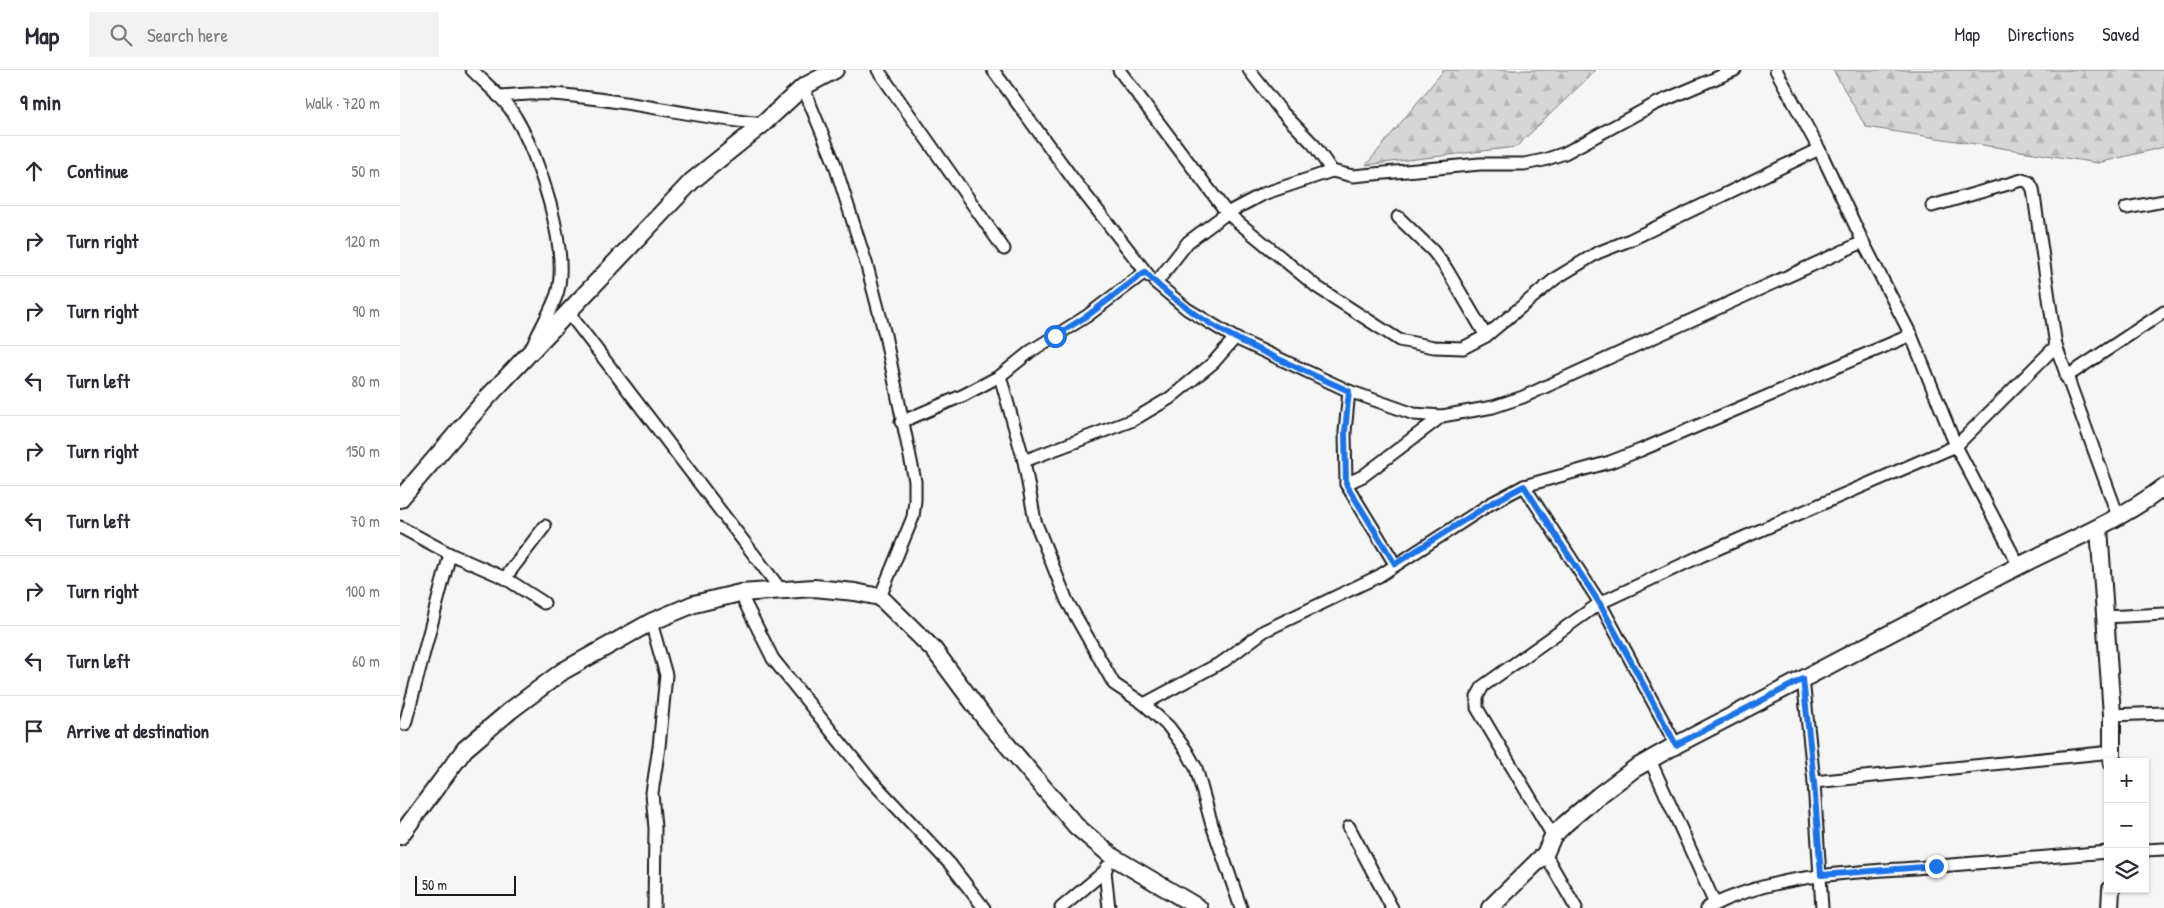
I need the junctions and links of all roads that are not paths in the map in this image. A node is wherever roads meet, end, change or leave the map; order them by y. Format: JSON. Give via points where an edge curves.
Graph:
{"nodes":[{"id":1,"x":472,"y":70,"type":"edge"},
{"id":2,"x":835,"y":70,"type":"edge"},
{"id":3,"x":878,"y":70,"type":"edge"},
{"id":4,"x":993,"y":70,"type":"edge"},
{"id":5,"x":1119,"y":70,"type":"edge"},
{"id":6,"x":1249,"y":70,"type":"edge"},
{"id":7,"x":1735,"y":70,"type":"edge"},
{"id":8,"x":1776,"y":70,"type":"edge"},
{"id":9,"x":803,"y":87,"type":"junction"},
{"id":10,"x":498,"y":96,"type":"junction"},
{"id":11,"x":763,"y":124,"type":"junction"},
{"id":12,"x":1819,"y":148,"type":"junction"},
{"id":13,"x":1332,"y":171,"type":"junction"},
{"id":14,"x":2164,"y":202,"type":"edge"},
{"id":15,"x":1932,"y":206,"type":"dead end"},
{"id":16,"x":2126,"y":208,"type":"dead end"},
{"id":17,"x":1227,"y":213,"type":"junction"},
{"id":18,"x":1398,"y":217,"type":"dead end"},
{"id":19,"x":1863,"y":242,"type":"junction"},
{"id":20,"x":1004,"y":249,"type":"dead end"},
{"id":21,"x":1145,"y":272,"type":"junction"},
{"id":22,"x":1156,"y":283,"type":"junction"},
{"id":23,"x":568,"y":312,"type":"junction"},
{"id":24,"x":2164,"y":312,"type":"edge"},
{"id":25,"x":1911,"y":335,"type":"junction"},
{"id":26,"x":1486,"y":336,"type":"junction"},
{"id":27,"x":1235,"y":338,"type":"junction"},
{"id":28,"x":2056,"y":346,"type":"junction"},
{"id":29,"x":529,"y":354,"type":"junction"},
{"id":30,"x":1000,"y":376,"type":"junction"},
{"id":31,"x":2066,"y":377,"type":"junction"},
{"id":32,"x":1349,"y":391,"type":"junction"},
{"id":33,"x":1442,"y":416,"type":"junction"},
{"id":34,"x":901,"y":422,"type":"junction"},
{"id":35,"x":1956,"y":446,"type":"junction"},
{"id":36,"x":1024,"y":461,"type":"junction"},
{"id":37,"x":1346,"y":484,"type":"junction"},
{"id":38,"x":1524,"y":486,"type":"junction"},
{"id":39,"x":2164,"y":487,"type":"edge"},
{"id":40,"x":400,"y":499,"type":"edge"},
{"id":41,"x":2118,"y":516,"type":"junction"},
{"id":42,"x":545,"y":526,"type":"dead end"},
{"id":43,"x":400,"y":527,"type":"edge"},
{"id":44,"x":2099,"y":528,"type":"junction"},
{"id":45,"x":450,"y":554,"type":"junction"},
{"id":46,"x":1395,"y":564,"type":"junction"},
{"id":47,"x":2019,"y":566,"type":"junction"},
{"id":48,"x":505,"y":578,"type":"junction"},
{"id":49,"x":781,"y":590,"type":"junction"},
{"id":50,"x":740,"y":593,"type":"junction"},
{"id":51,"x":880,"y":598,"type":"junction"},
{"id":52,"x":544,"y":603,"type":"dead end"},
{"id":53,"x":1600,"y":604,"type":"junction"},
{"id":54,"x":2164,"y":614,"type":"edge"},
{"id":55,"x":2106,"y":617,"type":"junction"},
{"id":56,"x":650,"y":622,"type":"junction"},
{"id":57,"x":1803,"y":679,"type":"junction"},
{"id":58,"x":1144,"y":704,"type":"junction"},
{"id":59,"x":2164,"y":713,"type":"edge"},
{"id":60,"x":2112,"y":715,"type":"junction"},
{"id":61,"x":405,"y":724,"type":"dead end"},
{"id":62,"x":1676,"y":745,"type":"junction"},
{"id":63,"x":2112,"y":757,"type":"edge"},
{"id":64,"x":1650,"y":760,"type":"junction"},
{"id":65,"x":1814,"y":782,"type":"junction"},
{"id":66,"x":1349,"y":828,"type":"dead end"},
{"id":67,"x":400,"y":836,"type":"edge"},
{"id":68,"x":1553,"y":836,"type":"junction"},
{"id":69,"x":2164,"y":849,"type":"edge"},
{"id":70,"x":2149,"y":850,"type":"edge"},
{"id":71,"x":2104,"y":852,"type":"edge"},
{"id":72,"x":1545,"y":854,"type":"junction"},
{"id":73,"x":1109,"y":864,"type":"junction"},
{"id":74,"x":1821,"y":875,"type":"junction"},
{"id":75,"x":2111,"y":893,"type":"edge"},
{"id":76,"x":1711,"y":906,"type":"edge"},
{"id":77,"x":654,"y":908,"type":"edge"},
{"id":78,"x":984,"y":908,"type":"edge"},
{"id":79,"x":1061,"y":908,"type":"edge"},
{"id":80,"x":1109,"y":908,"type":"edge"},
{"id":81,"x":1199,"y":908,"type":"edge"},
{"id":82,"x":1241,"y":908,"type":"edge"},
{"id":83,"x":1392,"y":908,"type":"edge"},
{"id":84,"x":1490,"y":908,"type":"edge"},
{"id":85,"x":1576,"y":908,"type":"edge"},
{"id":86,"x":1822,"y":908,"type":"edge"},
{"id":87,"x":2110,"y":908,"type":"edge"}],
"edges":[{"from":1,"to":10,"type":"street"},
{"from":2,"to":9,"type":"main road"},
{"from":3,"to":20,"type":"street"},
{"from":4,"to":21,"type":"street"},
{"from":5,"to":17,"type":"street"},
{"from":6,"to":13,"type":"street","via":[[1281,111],[1314,145]]},
{"from":7,"to":13,"type":"street","via":[[1655,104],[1565,153],[1544,160],[1353,176]]},
{"from":8,"to":12,"type":"street"},
{"from":9,"to":11,"type":"main road"},
{"from":9,"to":34,"type":"street","via":[[834,162],[860,244],[885,335]]},
{"from":10,"to":11,"type":"street","via":[[550,94],[580,97]]},
{"from":10,"to":29,"type":"street","via":[[516,116],[531,147],[550,205],[558,246],[560,271],[557,294]]},
{"from":11,"to":23,"type":"main road","via":[[692,181]]},
{"from":12,"to":19,"type":"street"},
{"from":12,"to":26,"type":"street","via":[[1597,253],[1556,278]]},
{"from":13,"to":17,"type":"street","via":[[1264,194]]},
{"from":14,"to":16,"type":"street"},
{"from":15,"to":28,"type":"street","via":[[2022,180],[2029,182],[2033,189]]},
{"from":17,"to":22,"type":"street","via":[[1188,242]]},
{"from":17,"to":26,"type":"street","via":[[1317,286],[1398,340],[1434,347],[1463,348]]},
{"from":18,"to":26,"type":"street","via":[[1446,268]]},
{"from":19,"to":25,"type":"street"},
{"from":19,"to":33,"type":"street","via":[[1523,397],[1493,407]]},
{"from":21,"to":22,"type":"street"},
{"from":21,"to":30,"type":"street"},
{"from":22,"to":27,"type":"street","via":[[1187,309]]},
{"from":23,"to":29,"type":"main road"},
{"from":23,"to":49,"type":"street"},
{"from":24,"to":31,"type":"street"},
{"from":25,"to":35,"type":"street"},
{"from":25,"to":38,"type":"street","via":[[1641,450]]},
{"from":27,"to":32,"type":"street"},
{"from":27,"to":36,"type":"street","via":[[1213,363],[1177,392],[1133,420]]},
{"from":28,"to":31,"type":"street"},
{"from":28,"to":35,"type":"street"},
{"from":29,"to":40,"type":"main road"},
{"from":30,"to":34,"type":"street"},
{"from":30,"to":36,"type":"street"},
{"from":31,"to":41,"type":"street"},
{"from":32,"to":33,"type":"street","via":[[1414,414]]},
{"from":32,"to":37,"type":"street","via":[[1345,432]]},
{"from":33,"to":37,"type":"street","via":[[1363,476]]},
{"from":34,"to":51,"type":"street","via":[[915,481],[913,517]]},
{"from":35,"to":47,"type":"street"},
{"from":35,"to":53,"type":"street","via":[[1703,555]]},
{"from":36,"to":58,"type":"street","via":[[1035,521],[1067,601],[1114,684]]},
{"from":37,"to":46,"type":"street"},
{"from":38,"to":46,"type":"street"},
{"from":38,"to":53,"type":"street"},
{"from":39,"to":41,"type":"main road"},
{"from":41,"to":44,"type":"main road"},
{"from":42,"to":48,"type":"street"},
{"from":43,"to":45,"type":"street"},
{"from":44,"to":47,"type":"main road"},
{"from":44,"to":55,"type":"main road"},
{"from":45,"to":48,"type":"street"},
{"from":45,"to":61,"type":"street"},
{"from":46,"to":58,"type":"street","via":[[1379,576],[1264,631],[1224,661]]},
{"from":47,"to":57,"type":"main road"},
{"from":48,"to":52,"type":"street"},
{"from":49,"to":50,"type":"main road"},
{"from":49,"to":51,"type":"main road","via":[[814,588]]},
{"from":50,"to":56,"type":"main road","via":[[694,604]]},
{"from":50,"to":78,"type":"street","via":[[773,659],[869,778],[950,864]]},
{"from":51,"to":73,"type":"main road","via":[[934,650],[986,720]]},
{"from":53,"to":62,"type":"street"},
{"from":53,"to":68,"type":"street","via":[[1484,686],[1477,696],[1476,708]]},
{"from":54,"to":55,"type":"street"},
{"from":55,"to":60,"type":"main road"},
{"from":56,"to":67,"type":"main road","via":[[563,672],[465,749]]},
{"from":56,"to":77,"type":"street","via":[[666,675],[652,793]]},
{"from":57,"to":62,"type":"main road"},
{"from":57,"to":65,"type":"street"},
{"from":58,"to":82,"type":"street","via":[[1169,727],[1196,768]]},
{"from":59,"to":60,"type":"street"},
{"from":60,"to":63,"type":"main road"},
{"from":62,"to":64,"type":"main road"},
{"from":63,"to":65,"type":"street"},
{"from":64,"to":68,"type":"main road","via":[[1598,796]]},
{"from":64,"to":76,"type":"street"},
{"from":65,"to":74,"type":"street"},
{"from":66,"to":83,"type":"street"},
{"from":68,"to":72,"type":"main road"},
{"from":69,"to":70,"type":"street"},
{"from":71,"to":74,"type":"street"},
{"from":72,"to":84,"type":"main road"},
{"from":72,"to":85,"type":"street"},
{"from":73,"to":79,"type":"street"},
{"from":73,"to":80,"type":"street"},
{"from":73,"to":81,"type":"main road"},
{"from":74,"to":76,"type":"street","via":[[1763,886]]},
{"from":74,"to":86,"type":"street"},
{"from":75,"to":87,"type":"main road"}]}
